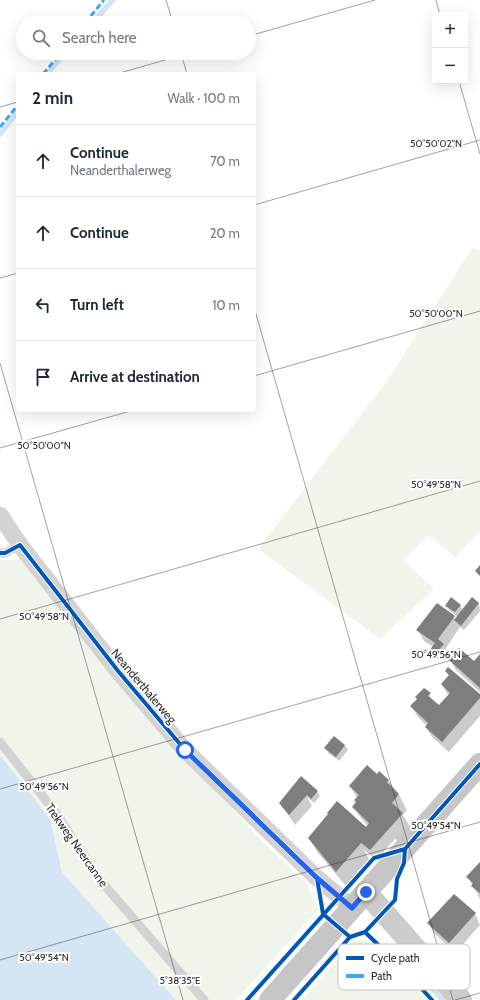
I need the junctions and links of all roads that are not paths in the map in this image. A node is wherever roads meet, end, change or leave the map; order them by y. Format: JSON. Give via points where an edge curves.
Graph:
{"nodes":[{"id":1,"x":0,"y":515,"type":"edge"},
{"id":2,"x":20,"y":545,"type":"junction"},
{"id":3,"x":0,"y":553,"type":"edge"},
{"id":4,"x":0,"y":742,"type":"edge"},
{"id":5,"x":480,"y":764,"type":"edge"},
{"id":6,"x":359,"y":900,"type":"junction"},
{"id":7,"x":404,"y":944,"type":"edge"},
{"id":8,"x":451,"y":990,"type":"edge"},
{"id":9,"x":204,"y":1000,"type":"edge"},
{"id":10,"x":270,"y":1000,"type":"edge"},
{"id":11,"x":461,"y":1000,"type":"edge"}],
"edges":[{"from":1,"to":2,"type":"street","name":"Neanderthalerweg"},
{"from":2,"to":3,"type":"lane"},
{"from":2,"to":6,"type":"street","name":"Neanderthalerweg","via":[[118,671],[185,750],[317,878]]},
{"from":4,"to":9,"type":"lane","name":"Trekweg Neercanne","via":[[56,813],[99,879]]},
{"from":5,"to":6,"type":"main road"},
{"from":6,"to":7,"type":"street"},
{"from":6,"to":10,"type":"main road"},
{"from":8,"to":11,"type":"street"}]}
